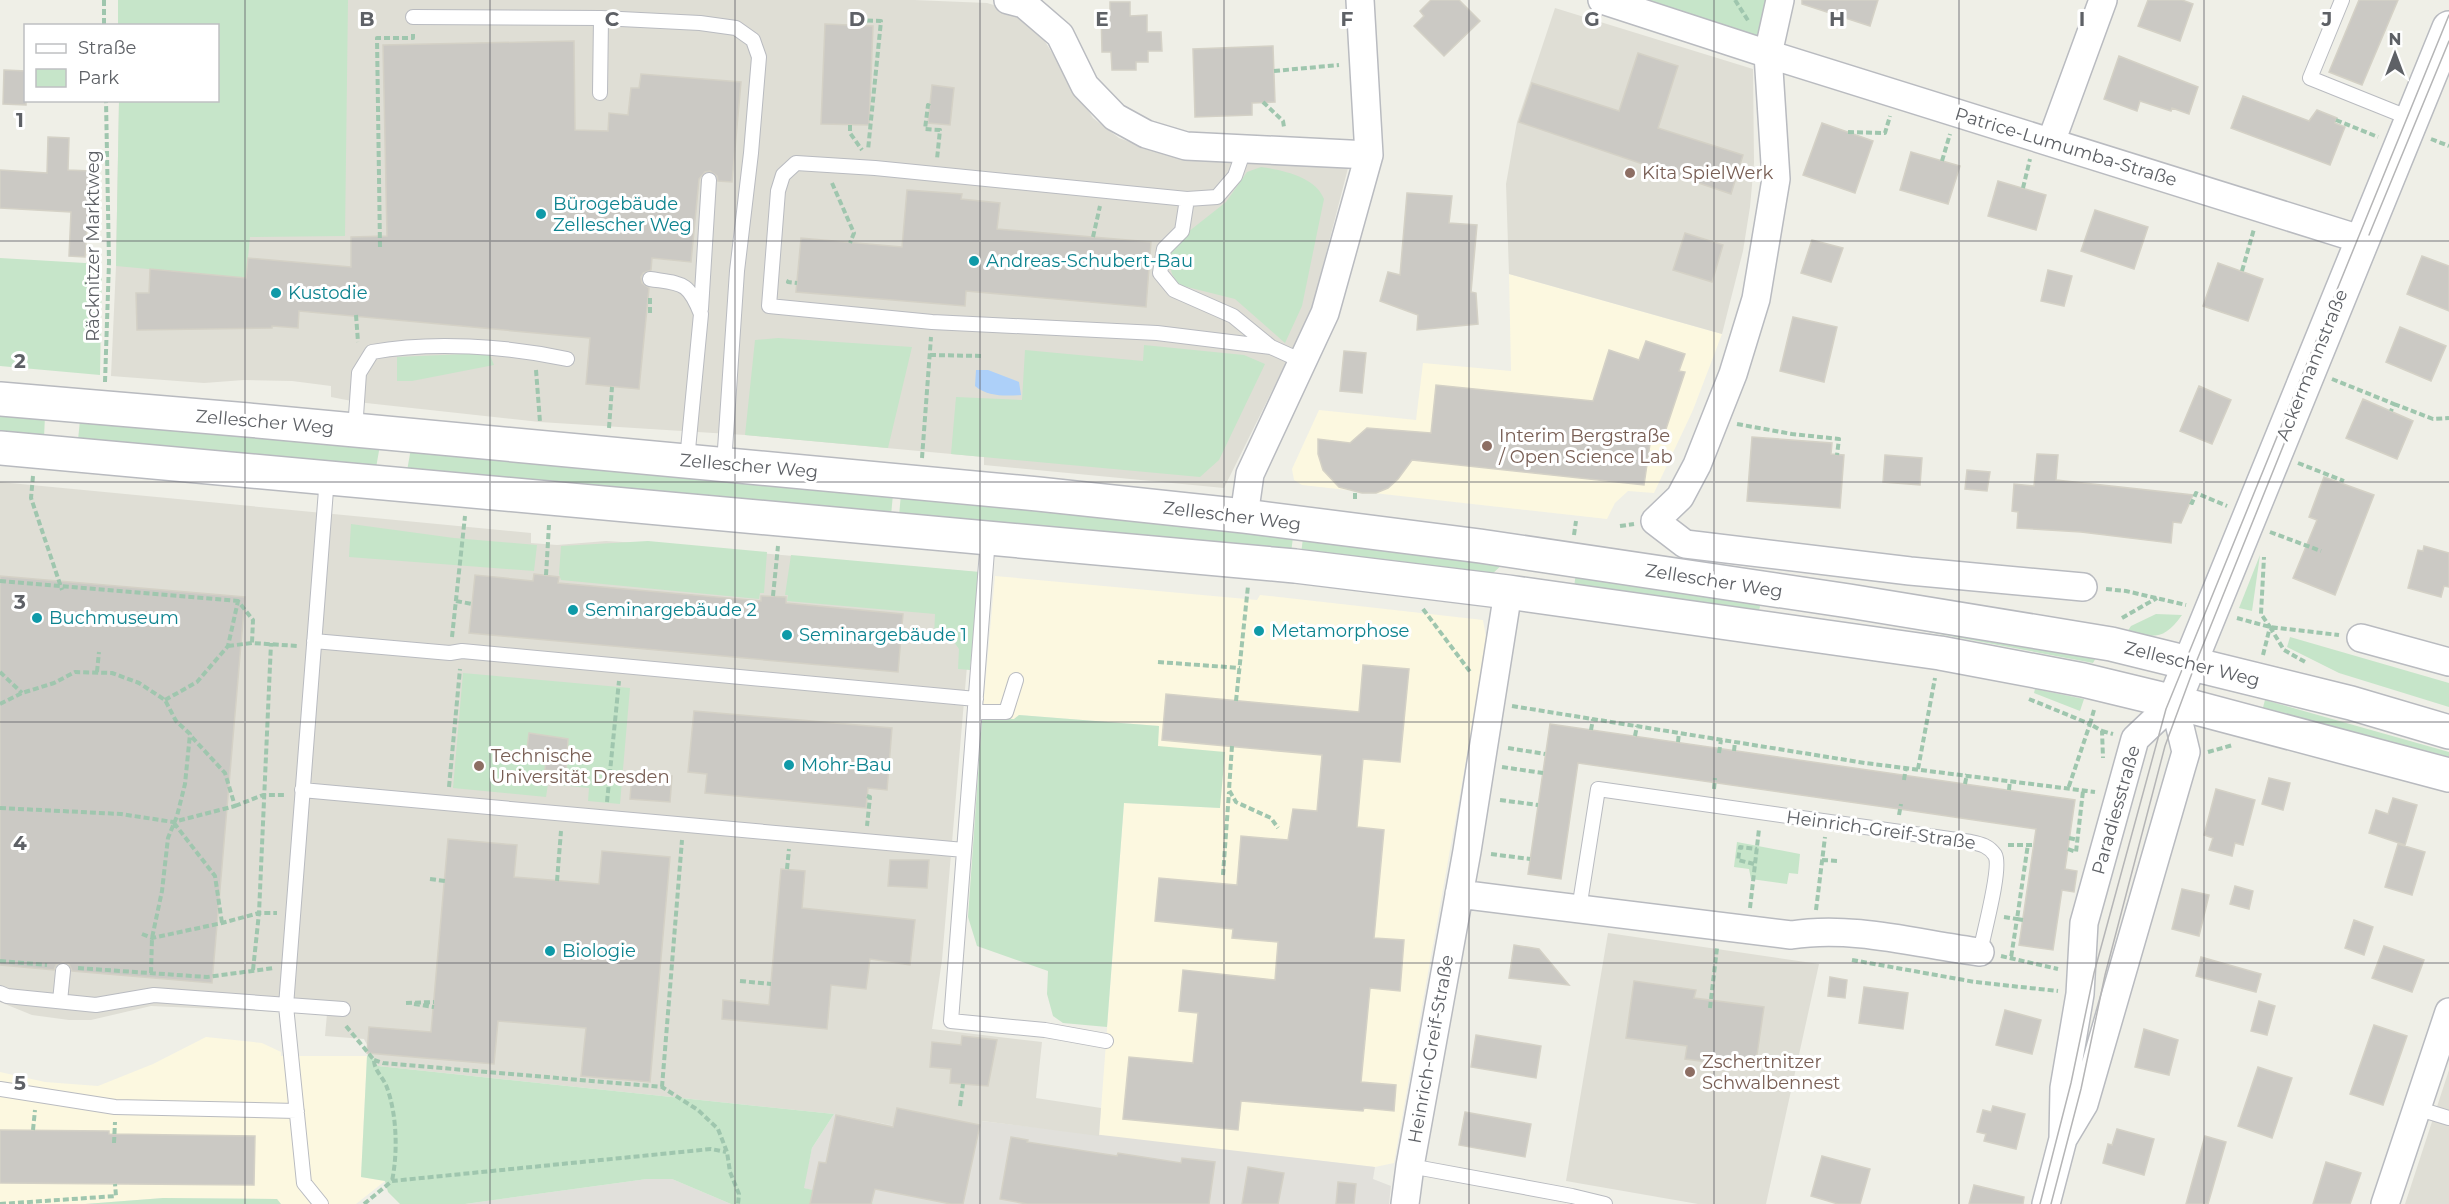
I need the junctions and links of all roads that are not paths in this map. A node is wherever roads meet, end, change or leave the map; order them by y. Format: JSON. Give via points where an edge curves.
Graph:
{"nodes":[{"id":1,"x":1008,"y":0,"type":"edge"},
{"id":2,"x":1360,"y":0,"type":"edge"},
{"id":3,"x":1602,"y":0,"type":"edge"},
{"id":4,"x":1780,"y":0,"type":"edge"},
{"id":5,"x":2103,"y":0,"type":"edge"},
{"id":6,"x":2342,"y":0,"type":"edge"},
{"id":7,"x":413,"y":18,"type":"road end"},
{"id":8,"x":601,"y":18,"type":"junction"},
{"id":9,"x":2449,"y":28,"type":"edge"},
{"id":10,"x":1768,"y":54,"type":"junction"},
{"id":11,"x":600,"y":93,"type":"dead end"},
{"id":12,"x":2407,"y":132,"type":"junction"},
{"id":13,"x":2051,"y":142,"type":"junction"},
{"id":14,"x":1239,"y":149,"type":"junction"},
{"id":15,"x":1369,"y":155,"type":"junction"},
{"id":16,"x":709,"y":180,"type":"dead end"},
{"id":17,"x":1186,"y":199,"type":"junction"},
{"id":18,"x":2363,"y":240,"type":"junction"},
{"id":19,"x":650,"y":279,"type":"dead end"},
{"id":20,"x":701,"y":314,"type":"junction"},
{"id":21,"x":1272,"y":347,"type":"junction"},
{"id":22,"x":567,"y":359,"type":"dead end"},
{"id":23,"x":1302,"y":361,"type":"junction"},
{"id":24,"x":0,"y":399,"type":"edge"},
{"id":25,"x":355,"y":430,"type":"junction"},
{"id":26,"x":0,"y":448,"type":"edge"},
{"id":27,"x":687,"y":460,"type":"junction"},
{"id":28,"x":724,"y":464,"type":"junction"},
{"id":29,"x":327,"y":477,"type":"junction"},
{"id":30,"x":1244,"y":516,"type":"junction"},
{"id":31,"x":988,"y":538,"type":"junction"},
{"id":32,"x":2084,"y":587,"type":"road end"},
{"id":33,"x":1508,"y":592,"type":"junction"},
{"id":34,"x":2361,"y":638,"type":"road end"},
{"id":35,"x":314,"y":641,"type":"junction"},
{"id":36,"x":2449,"y":662,"type":"edge"},
{"id":37,"x":2190,"y":663,"type":"junction"},
{"id":38,"x":1016,"y":680,"type":"dead end"},
{"id":39,"x":2174,"y":702,"type":"junction"},
{"id":40,"x":976,"y":705,"type":"junction"},
{"id":41,"x":2449,"y":732,"type":"edge"},
{"id":42,"x":2449,"y":775,"type":"edge"},
{"id":43,"x":302,"y":790,"type":"junction"},
{"id":44,"x":964,"y":850,"type":"junction"},
{"id":45,"x":1459,"y":894,"type":"junction"},
{"id":46,"x":1579,"y":909,"type":"junction"},
{"id":47,"x":1980,"y":952,"type":"joint"},
{"id":48,"x":65,"y":968,"type":"road end"},
{"id":49,"x":0,"y":993,"type":"edge"},
{"id":50,"x":60,"y":1001,"type":"junction"},
{"id":51,"x":286,"y":1006,"type":"junction"},
{"id":52,"x":2449,"y":1012,"type":"edge"},
{"id":53,"x":342,"y":1015,"type":"road end"},
{"id":54,"x":1106,"y":1041,"type":"dead end"},
{"id":55,"x":0,"y":1089,"type":"edge"},
{"id":56,"x":2416,"y":1108,"type":"junction"},
{"id":57,"x":297,"y":1111,"type":"junction"},
{"id":58,"x":2449,"y":1118,"type":"edge"},
{"id":59,"x":2063,"y":1139,"type":"junction"},
{"id":60,"x":1410,"y":1166,"type":"junction"},
{"id":61,"x":321,"y":1204,"type":"edge"},
{"id":62,"x":1405,"y":1204,"type":"edge"},
{"id":63,"x":1605,"y":1204,"type":"edge"},
{"id":64,"x":2046,"y":1204,"type":"edge"},
{"id":65,"x":2385,"y":1204,"type":"edge"}],
"edges":[{"from":1,"to":14,"type":"street","via":[[1024,4],[1060,35],[1085,87],[1115,117],[1146,134],[1186,146]]},
{"from":2,"to":15,"type":"street"},
{"from":3,"to":10,"type":"street","name":"Patrice-Lumumba-Straße"},
{"from":4,"to":10,"type":"street"},
{"from":5,"to":13,"type":"street"},
{"from":6,"to":12,"type":"lane","via":[[2310,78]]},
{"from":7,"to":8,"type":"lane"},
{"from":8,"to":11,"type":"lane"},
{"from":8,"to":28,"type":"lane","via":[[736,28],[753,40],[759,57],[737,271]]},
{"from":9,"to":12,"type":"main road","name":"Ackermannstraße"},
{"from":10,"to":13,"type":"street","name":"Patrice-Lumumba-Straße"},
{"from":10,"to":32,"type":"street","name":"Zellescher Weg","via":[[1776,179],[1755,299],[1716,421],[1697,465],[1680,497],[1655,521],[1685,544]]},
{"from":12,"to":18,"type":"main road","name":"Ackermannstraße"},
{"from":13,"to":18,"type":"street","name":"Patrice-Lumumba-Straße"},
{"from":14,"to":15,"type":"street"},
{"from":14,"to":17,"type":"lane","via":[[1235,176],[1217,197]]},
{"from":15,"to":23,"type":"street","via":[[1325,313]]},
{"from":16,"to":20,"type":"lane"},
{"from":17,"to":21,"type":"lane","via":[[1182,231],[1164,249],[1160,273],[1174,290],[1233,316]]},
{"from":17,"to":21,"type":"lane","via":[[796,163],[783,175],[778,191],[769,306],[932,322],[1157,333]]},
{"from":18,"to":37,"type":"main road","name":"Ackermannstraße"},
{"from":19,"to":20,"type":"lane","via":[[679,282],[694,296]]},
{"from":20,"to":27,"type":"lane"},
{"from":21,"to":23,"type":"lane"},
{"from":22,"to":25,"type":"lane","via":[[489,348],[394,348],[372,352],[359,373]]},
{"from":23,"to":30,"type":"street","via":[[1250,474]]},
{"from":24,"to":25,"type":"main road","name":"Zellescher Weg"},
{"from":25,"to":27,"type":"main road","name":"Zellescher Weg"},
{"from":26,"to":29,"type":"main road"},
{"from":27,"to":28,"type":"main road","name":"Zellescher Weg"},
{"from":28,"to":30,"type":"main road","name":"Zellescher Weg"},
{"from":29,"to":31,"type":"main road"},
{"from":29,"to":35,"type":"lane"},
{"from":30,"to":37,"type":"main road","name":"Zellescher Weg","via":[[1849,601],[2086,640]]},
{"from":31,"to":33,"type":"main road","via":[[1252,562]]},
{"from":31,"to":40,"type":"lane"},
{"from":33,"to":39,"type":"main road","via":[[1940,653]]},
{"from":33,"to":45,"type":"street","name":"Heinrich-Greif-Straße"},
{"from":34,"to":36,"type":"street"},
{"from":35,"to":40,"type":"lane","via":[[620,665]]},
{"from":35,"to":43,"type":"lane"},
{"from":37,"to":39,"type":"main road","name":"Ackermannstraße"},
{"from":37,"to":41,"type":"main road","name":"Zellescher Weg"},
{"from":38,"to":40,"type":"lane","via":[[1006,712]]},
{"from":39,"to":42,"type":"main road"},
{"from":39,"to":59,"type":"street","name":"Paradiesstraße","via":[[2186,752],[2084,1104]]},
{"from":39,"to":59,"type":"street","name":"Paradiesstraße","via":[[2135,739],[2084,923],[2081,982],[2064,1088]]},
{"from":40,"to":44,"type":"lane"},
{"from":43,"to":44,"type":"lane"},
{"from":43,"to":51,"type":"lane"},
{"from":44,"to":54,"type":"lane","via":[[951,1021],[1045,1030]]},
{"from":45,"to":46,"type":"street","name":"Heinrich-Greif-Straße"},
{"from":45,"to":60,"type":"street","name":"Heinrich-Greif-Straße"},
{"from":46,"to":47,"type":"street","name":"Heinrich-Greif-Straße","via":[[1791,935],[1845,932]]},
{"from":46,"to":47,"type":"lane","name":"Heinrich-Greif-Straße","via":[[1598,789],[1987,846],[1996,857],[1997,872]]},
{"from":48,"to":50,"type":"lane"},
{"from":49,"to":50,"type":"lane"},
{"from":50,"to":51,"type":"lane","via":[[96,1005],[154,995]]},
{"from":51,"to":53,"type":"lane"},
{"from":51,"to":57,"type":"lane"},
{"from":52,"to":56,"type":"street"},
{"from":55,"to":57,"type":"lane","via":[[115,1107]]},
{"from":56,"to":58,"type":"lane"},
{"from":56,"to":65,"type":"street"},
{"from":57,"to":61,"type":"lane","via":[[304,1183]]},
{"from":59,"to":64,"type":"street","name":"Paradiesstraße"},
{"from":60,"to":62,"type":"street","name":"Heinrich-Greif-Straße"},
{"from":60,"to":63,"type":"lane"}]}
